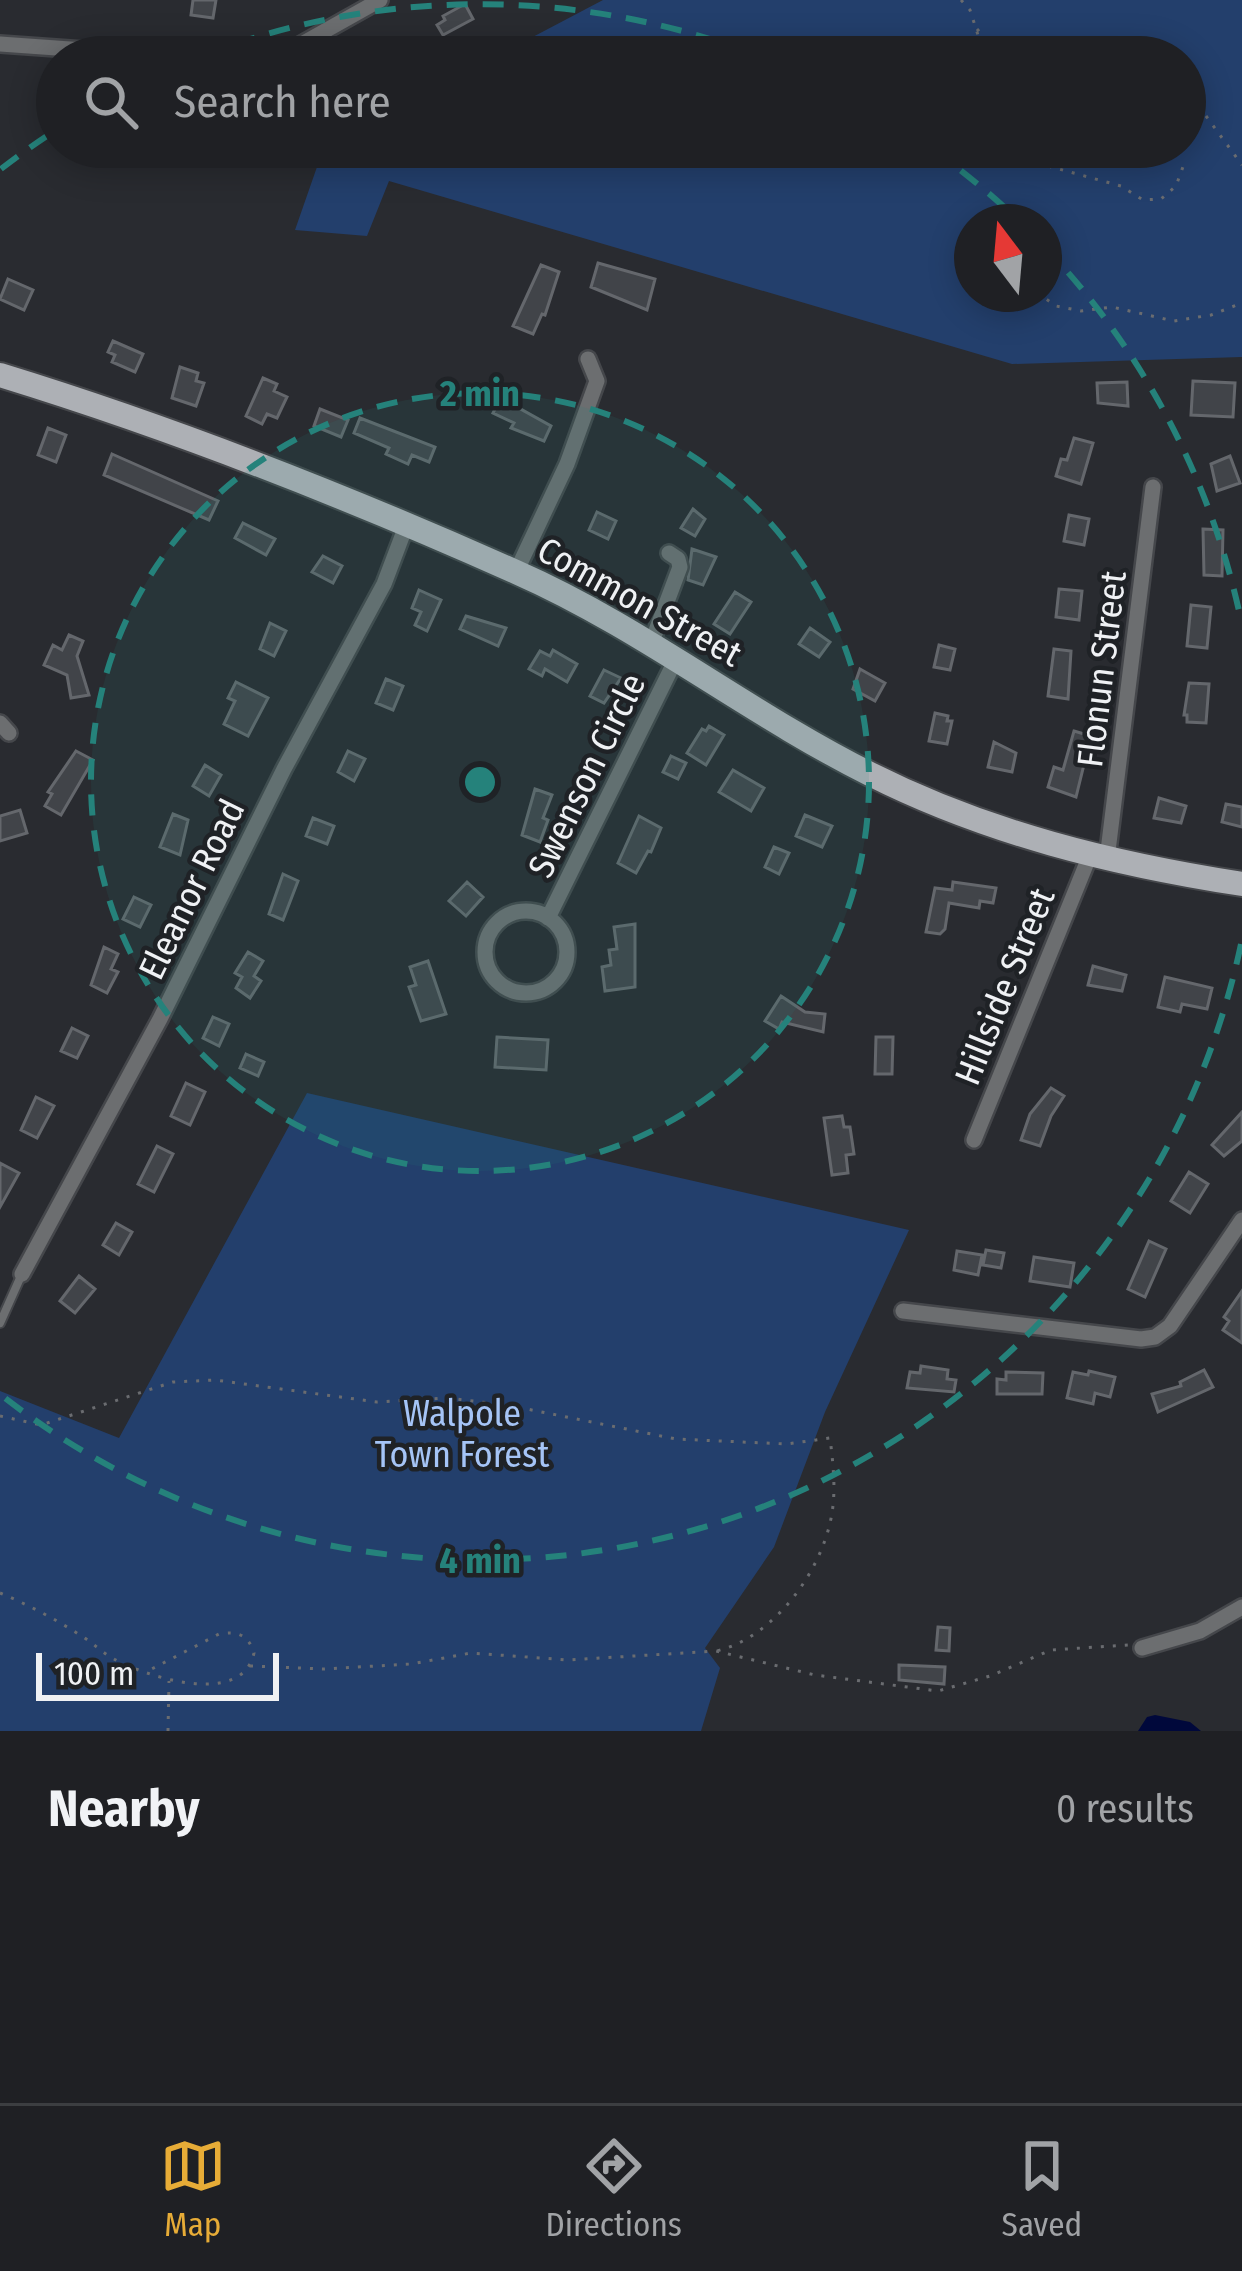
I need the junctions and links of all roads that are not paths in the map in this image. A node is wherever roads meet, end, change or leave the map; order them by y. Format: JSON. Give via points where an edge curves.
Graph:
{"nodes":[{"id":1,"x":380,"y":0,"type":"edge"},
{"id":2,"x":316,"y":36,"type":"edge"},
{"id":3,"x":0,"y":44,"type":"edge"},
{"id":4,"x":36,"y":47,"type":"edge"},
{"id":5,"x":588,"y":359,"type":"dead end"},
{"id":6,"x":0,"y":375,"type":"edge"},
{"id":7,"x":1154,"y":487,"type":"dead end"},
{"id":8,"x":406,"y":526,"type":"junction"},
{"id":9,"x":670,"y":554,"type":"dead end"},
{"id":10,"x":516,"y":572,"type":"junction"},
{"id":11,"x":651,"y":644,"type":"junction"},
{"id":12,"x":676,"y":659,"type":"junction"},
{"id":13,"x":1099,"y":857,"type":"junction"},
{"id":14,"x":1242,"y":884,"type":"edge"},
{"id":15,"x":548,"y":918,"type":"junction"},
{"id":16,"x":974,"y":1140,"type":"dead end"},
{"id":17,"x":1242,"y":1220,"type":"edge"},
{"id":18,"x":22,"y":1274,"type":"joint"},
{"id":19,"x":903,"y":1311,"type":"dead end"},
{"id":20,"x":0,"y":1324,"type":"edge"},
{"id":21,"x":1242,"y":1607,"type":"edge"},
{"id":22,"x":1142,"y":1648,"type":"road end"}],
"edges":[{"from":1,"to":2,"type":"street"},
{"from":3,"to":4,"type":"street"},
{"from":5,"to":10,"type":"street","via":[[597,381]]},
{"from":6,"to":8,"type":"main road","name":"Common Street","via":[[152,422]]},
{"from":7,"to":13,"type":"street","name":"Flonun Street"},
{"from":8,"to":10,"type":"main road","name":"Common Street"},
{"from":8,"to":18,"type":"street","name":"Eleanor Road","via":[[384,584]]},
{"from":9,"to":11,"type":"street","via":[[678,559],[678,578]]},
{"from":10,"to":11,"type":"main road","name":"Common Street"},
{"from":11,"to":12,"type":"main road","name":"Common Street"},
{"from":12,"to":13,"type":"main road","name":"Common Street","via":[[872,775],[981,821]]},
{"from":12,"to":15,"type":"street","name":"Swenson Circle"},
{"from":13,"to":14,"type":"main road","name":"Common Street"},
{"from":13,"to":16,"type":"street","name":"Hillside Street"},
{"from":15,"to":15,"type":"street","name":"Swenson Circle","via":[[566,941],[563,970],[543,990],[505,987],[487,964],[489,935],[510,915]]},
{"from":17,"to":19,"type":"street","via":[[1170,1326],[1154,1337]]},
{"from":18,"to":20,"type":"lane"},
{"from":21,"to":22,"type":"street","via":[[1200,1631]]}]}
